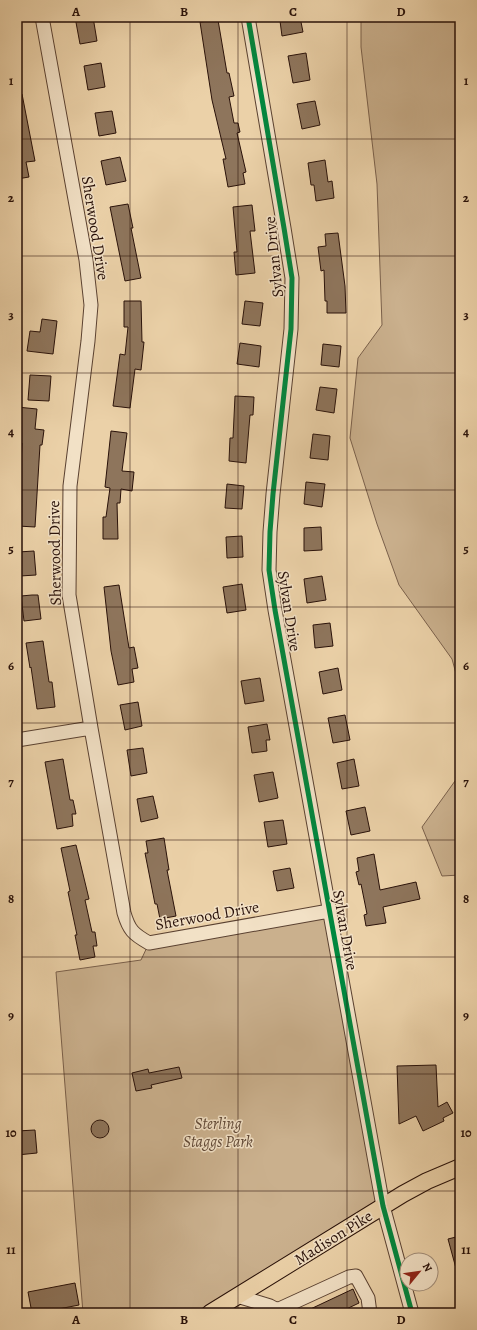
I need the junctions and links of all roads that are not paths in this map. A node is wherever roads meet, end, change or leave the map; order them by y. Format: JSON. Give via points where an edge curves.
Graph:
{"nodes":[{"id":1,"x":42,"y":17,"type":"edge"},
{"id":2,"x":248,"y":17,"type":"edge"},
{"id":3,"x":91,"y":728,"type":"junction"},
{"id":4,"x":17,"y":740,"type":"edge"},
{"id":5,"x":329,"y":911,"type":"junction"},
{"id":6,"x":460,"y":1167,"type":"edge"},
{"id":7,"x":383,"y":1206,"type":"junction"},
{"id":8,"x":237,"y":1296,"type":"junction"},
{"id":9,"x":280,"y":1312,"type":"edge"},
{"id":10,"x":210,"y":1313,"type":"edge"},
{"id":11,"x":370,"y":1313,"type":"edge"},
{"id":12,"x":412,"y":1313,"type":"edge"}],
"edges":[{"from":1,"to":3,"type":"street","name":"Sherwood Drive","via":[[86,260],[91,304],[70,486],[69,536],[69,595]]},
{"from":2,"to":5,"type":"street","name":"Sylvan Drive","via":[[292,278],[291,329],[273,494],[269,570]]},
{"from":3,"to":4,"type":"street"},
{"from":3,"to":5,"type":"street","name":"Sherwood Drive","via":[[124,913],[128,928],[136,935],[149,943]]},
{"from":5,"to":7,"type":"street","name":"Sylvan Drive"},
{"from":6,"to":7,"type":"main road","name":"Madison Pike","via":[[427,1181]]},
{"from":7,"to":8,"type":"main road","name":"Madison Pike"},
{"from":7,"to":12,"type":"street","name":"Sylvan Drive"},
{"from":8,"to":9,"type":"street","via":[[270,1306]]},
{"from":8,"to":10,"type":"main road","name":"Madison Pike"},
{"from":9,"to":11,"type":"street","via":[[349,1277],[356,1276],[368,1298]]}]}
